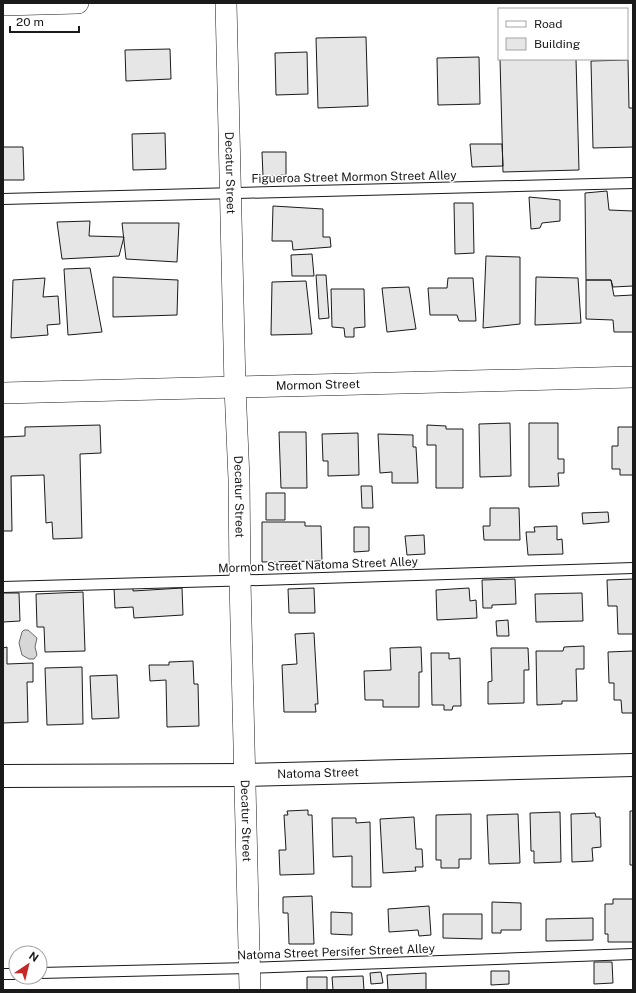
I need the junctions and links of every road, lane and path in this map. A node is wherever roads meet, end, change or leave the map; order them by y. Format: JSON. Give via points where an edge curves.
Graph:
{"nodes":[{"id":1,"x":78,"y":3,"type":"edge"},
{"id":2,"x":226,"y":3,"type":"edge"},
{"id":3,"x":3,"y":5,"type":"edge"},
{"id":4,"x":633,"y":183,"type":"edge"},
{"id":5,"x":231,"y":194,"type":"junction"},
{"id":6,"x":3,"y":199,"type":"edge"},
{"id":7,"x":633,"y":378,"type":"edge"},
{"id":8,"x":235,"y":387,"type":"junction"},
{"id":9,"x":3,"y":393,"type":"edge"},
{"id":10,"x":633,"y":568,"type":"edge"},
{"id":11,"x":240,"y":581,"type":"junction"},
{"id":12,"x":3,"y":587,"type":"edge"},
{"id":13,"x":633,"y":765,"type":"edge"},
{"id":14,"x":245,"y":774,"type":"junction"},
{"id":15,"x":3,"y":776,"type":"edge"},
{"id":16,"x":633,"y":954,"type":"edge"},
{"id":17,"x":249,"y":968,"type":"junction"},
{"id":18,"x":48,"y":973,"type":"edge"},
{"id":19,"x":250,"y":990,"type":"edge"}],
"edges":[{"from":1,"to":3,"type":"street"},
{"from":2,"to":5,"type":"street","name":"Decatur Street"},
{"from":4,"to":5,"type":"lane","name":"Figueroa Street Mormon Street Alley"},
{"from":5,"to":6,"type":"lane","name":"Figueroa Street Mormon Street Alley"},
{"from":5,"to":8,"type":"street","name":"Decatur Street"},
{"from":7,"to":8,"type":"street","name":"Mormon Street"},
{"from":8,"to":9,"type":"street","name":"Mormon Street"},
{"from":8,"to":11,"type":"street","name":"Decatur Street"},
{"from":10,"to":11,"type":"lane","name":"Mormon Street Natoma Street Alley"},
{"from":11,"to":12,"type":"lane","name":"Mormon Street Natoma Street Alley"},
{"from":11,"to":14,"type":"street","name":"Decatur Street"},
{"from":13,"to":14,"type":"street","name":"Natoma Street"},
{"from":14,"to":15,"type":"street","name":"Natoma Street"},
{"from":14,"to":17,"type":"street","name":"Decatur Street"},
{"from":16,"to":17,"type":"lane","name":"Natoma Street Persifer Street Alley"},
{"from":17,"to":18,"type":"lane","name":"Natoma Street Persifer Street Alley"},
{"from":17,"to":19,"type":"street","name":"Decatur Street"}]}
